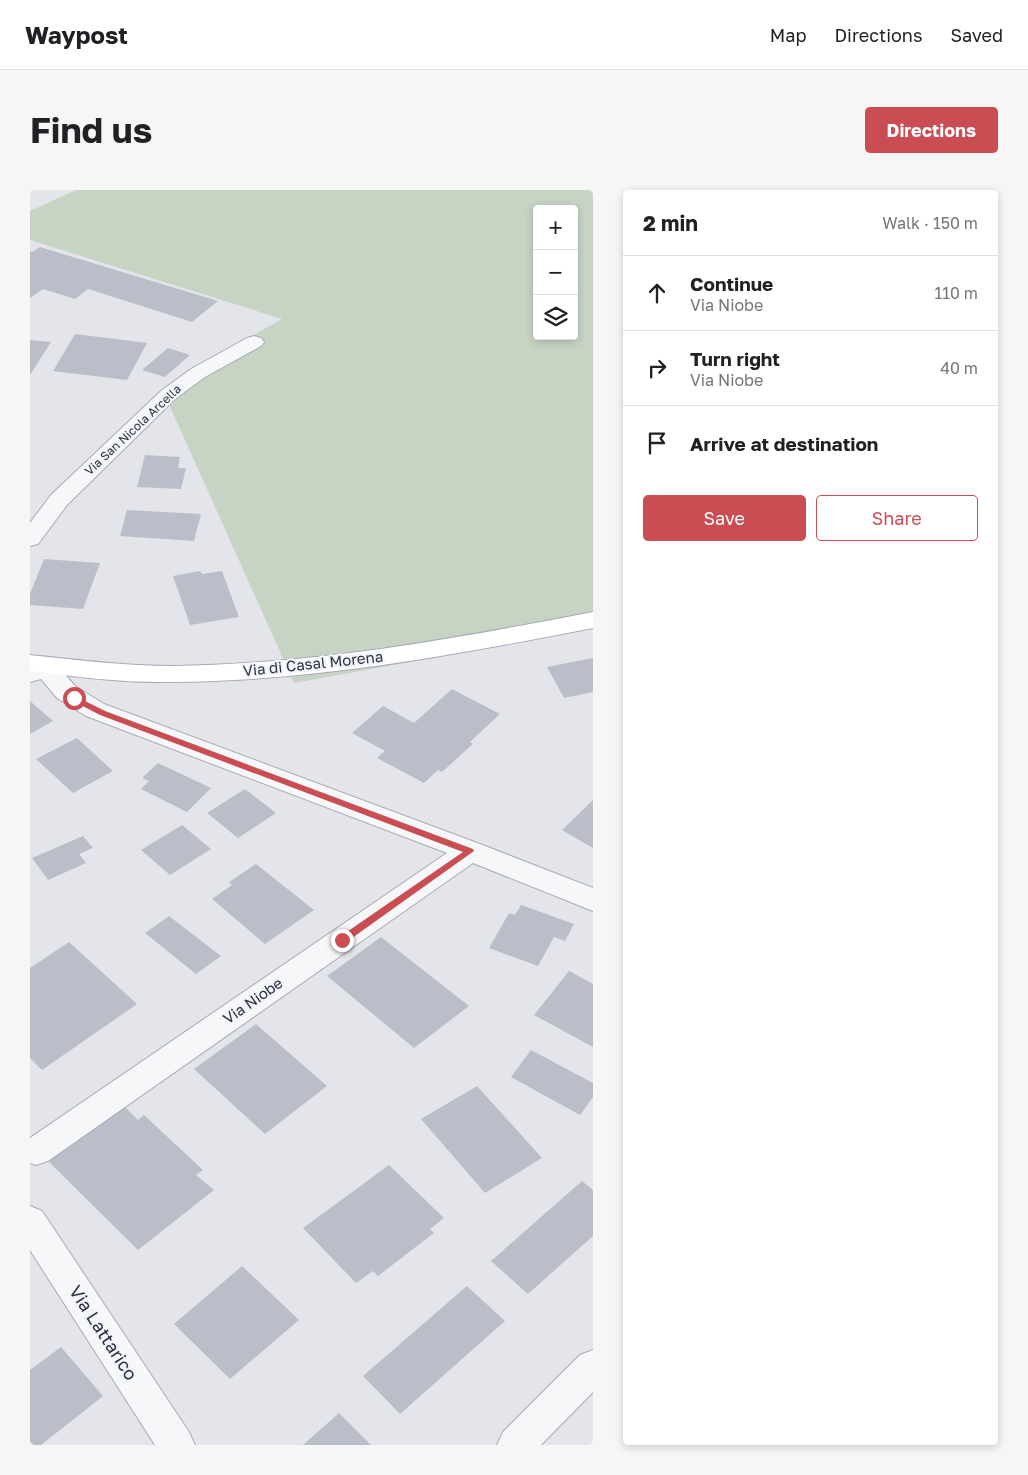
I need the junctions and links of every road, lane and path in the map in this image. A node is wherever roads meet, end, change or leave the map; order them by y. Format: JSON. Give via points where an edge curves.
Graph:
{"nodes":[{"id":1,"x":254,"y":342,"type":"dead end"},
{"id":2,"x":30,"y":539,"type":"edge"},
{"id":3,"x":593,"y":620,"type":"edge"},
{"id":4,"x":35,"y":668,"type":"edge"},
{"id":5,"x":470,"y":851,"type":"junction"},
{"id":6,"x":593,"y":900,"type":"edge"},
{"id":7,"x":36,"y":1151,"type":"dead end"},
{"id":8,"x":30,"y":1221,"type":"edge"},
{"id":9,"x":593,"y":1367,"type":"edge"},
{"id":10,"x":176,"y":1445,"type":"edge"},
{"id":11,"x":516,"y":1445,"type":"edge"}],
"edges":[{"from":1,"to":2,"type":"street","name":"Via San Nicola Arcella","via":[[198,373],[168,395],[59,500]]},
{"from":3,"to":4,"type":"main road","name":"Via di Casal Morena","via":[[400,654],[250,672],[135,674]]},
{"from":4,"to":5,"type":"street","via":[[95,710]]},
{"from":5,"to":6,"type":"street"},
{"from":5,"to":7,"type":"street","name":"Via Niobe"},
{"from":8,"to":10,"type":"street","name":"Via Lattarico"},
{"from":9,"to":11,"type":"street"}]}
